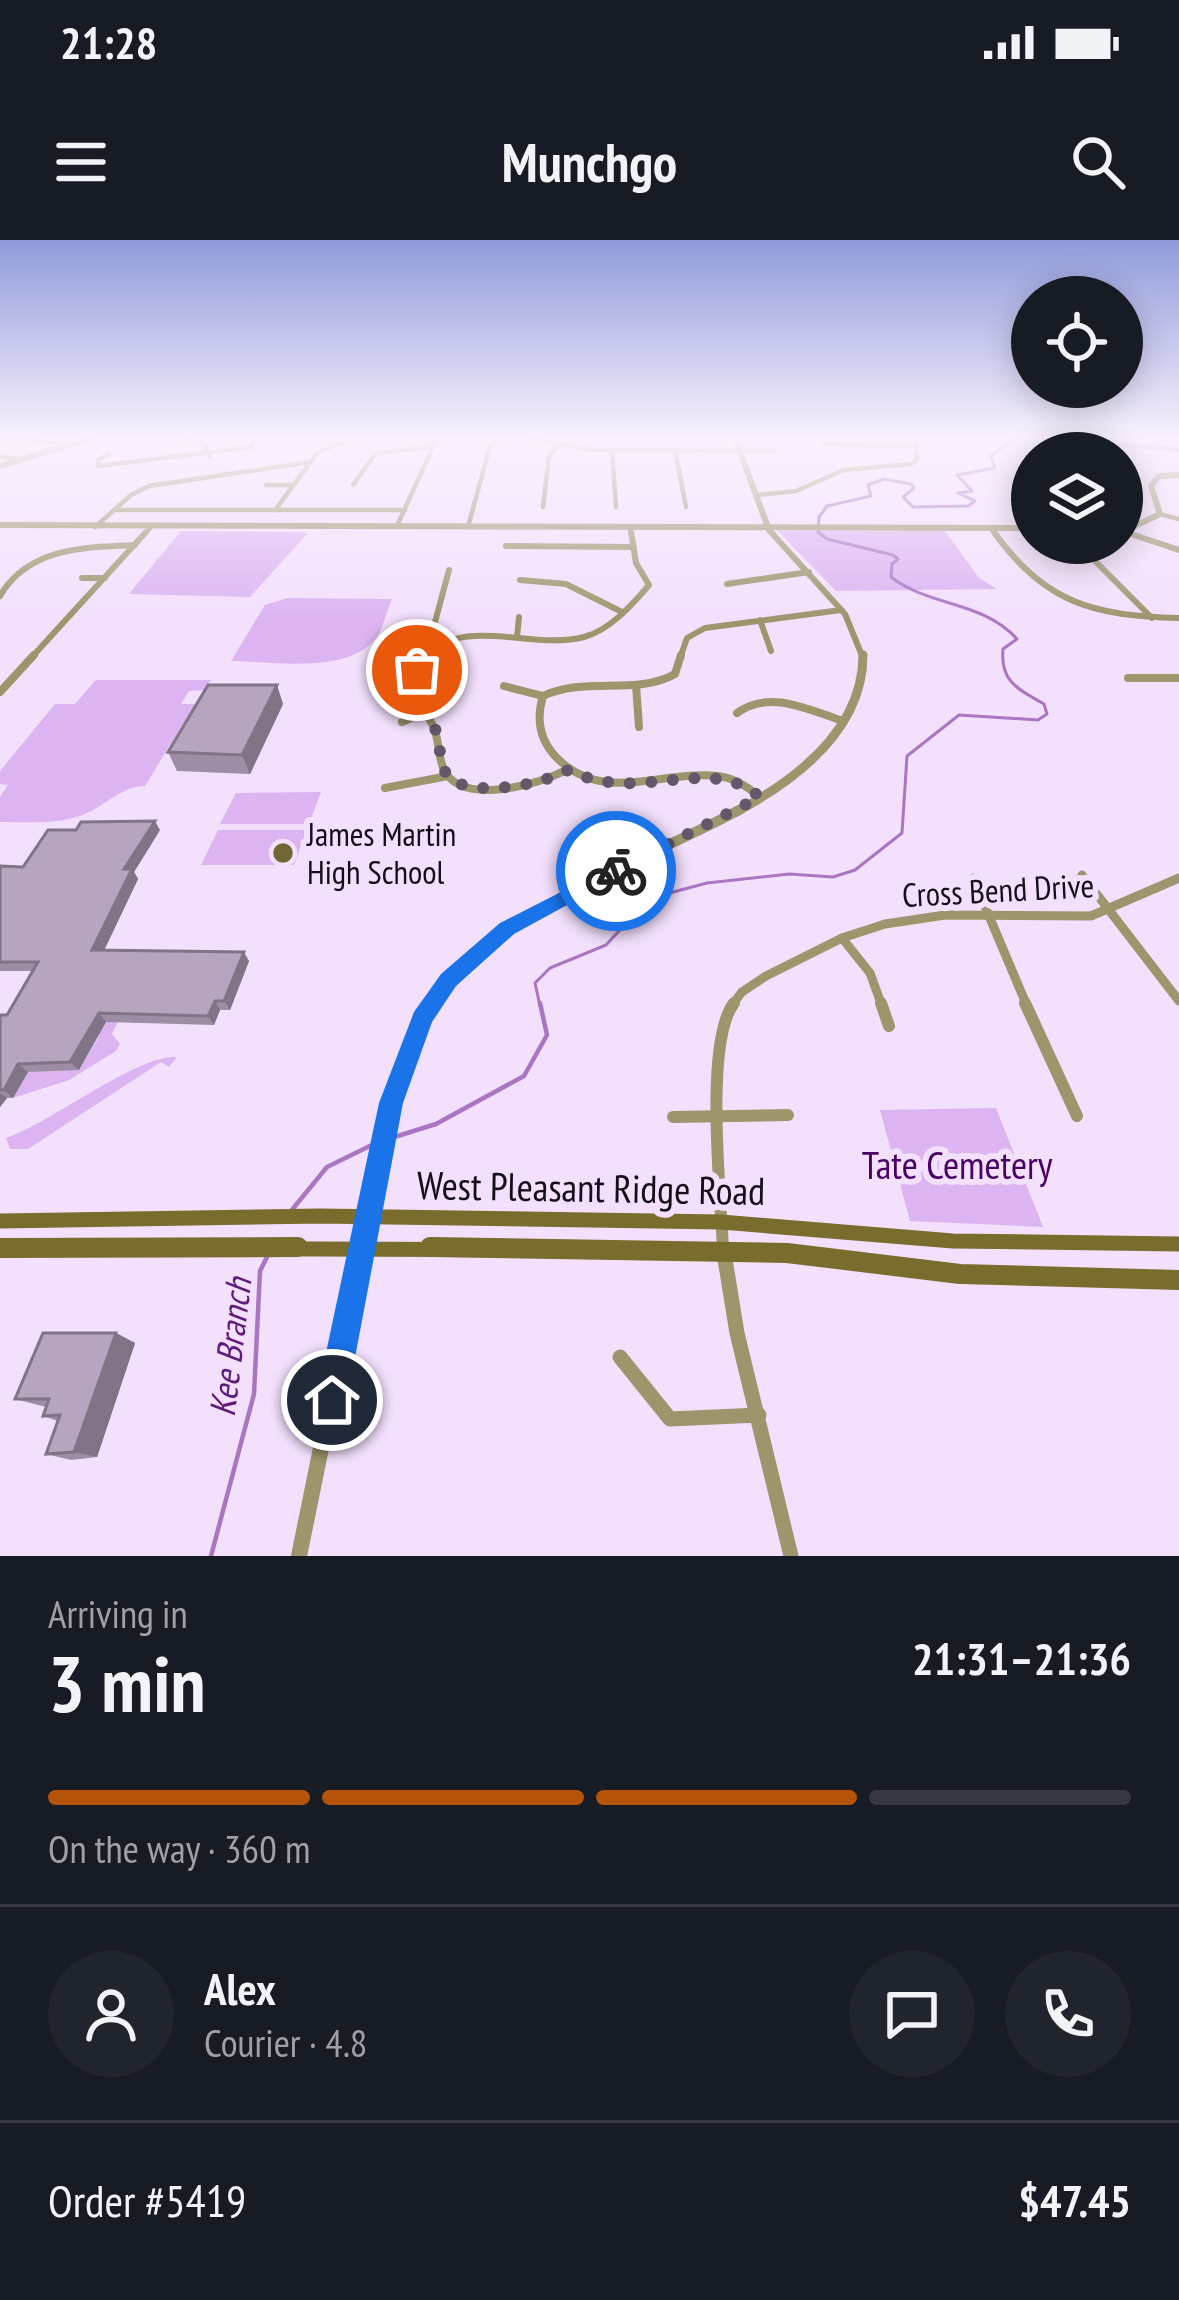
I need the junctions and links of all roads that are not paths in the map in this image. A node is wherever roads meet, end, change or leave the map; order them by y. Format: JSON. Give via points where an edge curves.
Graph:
{"nodes":[{"id":1,"x":130,"y":497,"type":"edge"},
{"id":2,"x":284,"y":497,"type":"edge"},
{"id":3,"x":411,"y":497,"type":"edge"},
{"id":4,"x":476,"y":497,"type":"edge"},
{"id":5,"x":544,"y":497,"type":"edge"},
{"id":6,"x":615,"y":497,"type":"edge"},
{"id":7,"x":684,"y":497,"type":"edge"},
{"id":8,"x":758,"y":497,"type":"edge"},
{"id":9,"x":1150,"y":497,"type":"edge"},
{"id":10,"x":686,"y":506,"type":"dead end"},
{"id":11,"x":543,"y":507,"type":"dead end"},
{"id":12,"x":616,"y":507,"type":"dead end"},
{"id":13,"x":114,"y":510,"type":"junction"},
{"id":14,"x":275,"y":510,"type":"junction"},
{"id":15,"x":405,"y":510,"type":"junction"},
{"id":16,"x":1160,"y":514,"type":"junction"},
{"id":17,"x":1179,"y":519,"type":"edge"},
{"id":18,"x":1143,"y":523,"type":"edge"},
{"id":19,"x":0,"y":525,"type":"edge"},
{"id":20,"x":94,"y":526,"type":"junction"},
{"id":21,"x":397,"y":526,"type":"junction"},
{"id":22,"x":151,"y":527,"type":"junction"},
{"id":23,"x":468,"y":527,"type":"junction"},
{"id":24,"x":630,"y":528,"type":"junction"},
{"id":25,"x":768,"y":528,"type":"junction"},
{"id":26,"x":991,"y":528,"type":"junction"},
{"id":27,"x":1011,"y":528,"type":"edge"},
{"id":28,"x":1143,"y":538,"type":"edge"},
{"id":29,"x":135,"y":545,"type":"junction"},
{"id":30,"x":42,"y":546,"type":"dead end"},
{"id":31,"x":506,"y":546,"type":"dead end"},
{"id":32,"x":634,"y":547,"type":"junction"},
{"id":33,"x":1179,"y":550,"type":"edge"},
{"id":34,"x":53,"y":555,"type":"junction"},
{"id":35,"x":1097,"y":564,"type":"edge"},
{"id":36,"x":449,"y":570,"type":"dead end"},
{"id":37,"x":809,"y":572,"type":"junction"},
{"id":38,"x":82,"y":578,"type":"dead end"},
{"id":39,"x":105,"y":578,"type":"junction"},
{"id":40,"x":520,"y":580,"type":"dead end"},
{"id":41,"x":727,"y":584,"type":"dead end"},
{"id":42,"x":0,"y":596,"type":"edge"},
{"id":43,"x":841,"y":610,"type":"junction"},
{"id":44,"x":622,"y":612,"type":"junction"},
{"id":45,"x":519,"y":617,"type":"dead end"},
{"id":46,"x":1152,"y":618,"type":"junction"},
{"id":47,"x":1179,"y":618,"type":"edge"},
{"id":48,"x":760,"y":620,"type":"junction"},
{"id":49,"x":517,"y":637,"type":"junction"},
{"id":50,"x":439,"y":644,"type":"junction"},
{"id":51,"x":771,"y":651,"type":"dead end"},
{"id":52,"x":1128,"y":678,"type":"dead end"},
{"id":53,"x":1179,"y":678,"type":"edge"},
{"id":54,"x":636,"y":685,"type":"junction"},
{"id":55,"x":504,"y":686,"type":"dead end"},
{"id":56,"x":0,"y":692,"type":"edge"},
{"id":57,"x":542,"y":696,"type":"junction"},
{"id":58,"x":422,"y":713,"type":"junction"},
{"id":59,"x":737,"y":713,"type":"dead end"},
{"id":60,"x":843,"y":721,"type":"junction"},
{"id":61,"x":402,"y":722,"type":"dead end"},
{"id":62,"x":639,"y":727,"type":"dead end"},
{"id":63,"x":568,"y":770,"type":"junction"},
{"id":64,"x":448,"y":776,"type":"junction"},
{"id":65,"x":386,"y":788,"type":"dead end"},
{"id":66,"x":760,"y":797,"type":"junction"},
{"id":67,"x":1082,"y":875,"type":"dead end"},
{"id":68,"x":973,"y":878,"type":"dead end"},
{"id":69,"x":1179,"y":878,"type":"edge"},
{"id":70,"x":1109,"y":911,"type":"junction"},
{"id":71,"x":986,"y":915,"type":"junction"},
{"id":72,"x":842,"y":938,"type":"junction"},
{"id":73,"x":1179,"y":1001,"type":"edge"},
{"id":74,"x":889,"y":1026,"type":"dead end"},
{"id":75,"x":718,"y":1115,"type":"junction"},
{"id":76,"x":788,"y":1115,"type":"dead end"},
{"id":77,"x":1077,"y":1116,"type":"dead end"},
{"id":78,"x":673,"y":1117,"type":"dead end"},
{"id":79,"x":368,"y":1216,"type":"junction"},
{"id":80,"x":98,"y":1219,"type":"junction"},
{"id":81,"x":0,"y":1221,"type":"edge"},
{"id":82,"x":721,"y":1222,"type":"junction"},
{"id":83,"x":1179,"y":1244,"type":"edge"},
{"id":84,"x":83,"y":1247,"type":"junction"},
{"id":85,"x":362,"y":1247,"type":"junction"},
{"id":86,"x":0,"y":1248,"type":"edge"},
{"id":87,"x":723,"y":1252,"type":"junction"},
{"id":88,"x":1179,"y":1280,"type":"edge"},
{"id":89,"x":620,"y":1357,"type":"dead end"},
{"id":90,"x":759,"y":1415,"type":"junction"},
{"id":91,"x":299,"y":1556,"type":"edge"},
{"id":92,"x":791,"y":1556,"type":"edge"}],
"edges":[{"from":1,"to":13,"type":"street"},
{"from":2,"to":14,"type":"street"},
{"from":3,"to":15,"type":"street"},
{"from":4,"to":23,"type":"street"},
{"from":5,"to":11,"type":"street"},
{"from":6,"to":12,"type":"street"},
{"from":7,"to":10,"type":"street"},
{"from":8,"to":25,"type":"street"},
{"from":9,"to":16,"type":"street"},
{"from":13,"to":14,"type":"street"},
{"from":13,"to":20,"type":"street"},
{"from":14,"to":15,"type":"street"},
{"from":15,"to":21,"type":"street"},
{"from":16,"to":17,"type":"street"},
{"from":16,"to":18,"type":"street"},
{"from":19,"to":20,"type":"street"},
{"from":20,"to":22,"type":"street"},
{"from":21,"to":22,"type":"street"},
{"from":21,"to":23,"type":"street"},
{"from":22,"to":29,"type":"street"},
{"from":23,"to":24,"type":"street"},
{"from":24,"to":25,"type":"street"},
{"from":24,"to":32,"type":"street"},
{"from":25,"to":26,"type":"street"},
{"from":25,"to":37,"type":"street"},
{"from":26,"to":27,"type":"street"},
{"from":26,"to":46,"type":"street","via":[[1048,590]]},
{"from":28,"to":33,"type":"street"},
{"from":29,"to":34,"type":"street"},
{"from":29,"to":39,"type":"street"},
{"from":30,"to":34,"type":"street"},
{"from":31,"to":32,"type":"street"},
{"from":32,"to":44,"type":"street","via":[[649,585]]},
{"from":34,"to":42,"type":"street","via":[[14,573]]},
{"from":35,"to":46,"type":"street"},
{"from":36,"to":50,"type":"street","via":[[431,637]]},
{"from":37,"to":41,"type":"street"},
{"from":37,"to":43,"type":"street"},
{"from":38,"to":39,"type":"street"},
{"from":39,"to":56,"type":"street"},
{"from":40,"to":44,"type":"street","via":[[566,584]]},
{"from":43,"to":48,"type":"street"},
{"from":43,"to":60,"type":"street","via":[[863,658],[859,693]]},
{"from":44,"to":49,"type":"street","via":[[584,637]]},
{"from":45,"to":49,"type":"street"},
{"from":46,"to":47,"type":"street"},
{"from":48,"to":51,"type":"street"},
{"from":48,"to":54,"type":"street","via":[[694,632],[675,674]]},
{"from":49,"to":50,"type":"street"},
{"from":50,"to":58,"type":"street","via":[[417,670]]},
{"from":52,"to":53,"type":"street"},
{"from":54,"to":57,"type":"street","via":[[566,685]]},
{"from":54,"to":62,"type":"street"},
{"from":55,"to":57,"type":"street"},
{"from":57,"to":63,"type":"street","via":[[541,736]]},
{"from":58,"to":61,"type":"street"},
{"from":58,"to":64,"type":"street","via":[[436,730]]},
{"from":59,"to":60,"type":"street","via":[[770,702]]},
{"from":60,"to":66,"type":"street","via":[[821,754]]},
{"from":63,"to":64,"type":"street","via":[[520,785],[477,787]]},
{"from":63,"to":66,"type":"street","via":[[633,786],[722,777]]},
{"from":64,"to":65,"type":"street"},
{"from":66,"to":79,"type":"street","via":[[544,905],[449,980],[422,1018],[391,1103]]},
{"from":67,"to":70,"type":"street"},
{"from":68,"to":71,"type":"street"},
{"from":69,"to":70,"type":"street","name":"Cross Bend Drive"},
{"from":70,"to":71,"type":"street","name":"Cross Bend Drive"},
{"from":70,"to":73,"type":"street"},
{"from":71,"to":72,"type":"street","name":"Cross Bend Drive","via":[[945,914]]},
{"from":71,"to":77,"type":"street"},
{"from":72,"to":74,"type":"street","via":[[870,973]]},
{"from":72,"to":75,"type":"street","name":"Cross Bend Drive","via":[[733,1002],[718,1049]]},
{"from":75,"to":76,"type":"street"},
{"from":75,"to":78,"type":"street"},
{"from":75,"to":82,"type":"street","name":"Cross Bend Drive"},
{"from":79,"to":80,"type":"main road","name":"West Pleasant Ridge Road"},
{"from":79,"to":82,"type":"main road","name":"West Pleasant Ridge Road"},
{"from":79,"to":85,"type":"street"},
{"from":80,"to":81,"type":"main road","name":"West Pleasant Ridge Road"},
{"from":80,"to":84,"type":"main road"},
{"from":82,"to":83,"type":"main road","name":"West Pleasant Ridge Road","via":[[952,1241]]},
{"from":82,"to":87,"type":"street","name":"Cross Bend Drive"},
{"from":84,"to":85,"type":"main road","name":"West Pleasant Ridge Road"},
{"from":84,"to":86,"type":"main road","name":"West Pleasant Ridge Road"},
{"from":85,"to":87,"type":"main road","name":"West Pleasant Ridge Road"},
{"from":85,"to":91,"type":"street"},
{"from":87,"to":88,"type":"main road","name":"West Pleasant Ridge Road","via":[[1012,1278]]},
{"from":87,"to":90,"type":"street","name":"West Pleasant Ridge Road"},
{"from":89,"to":90,"type":"street","via":[[670,1419]]},
{"from":90,"to":92,"type":"street","name":"West Pleasant Ridge Road"}]}
